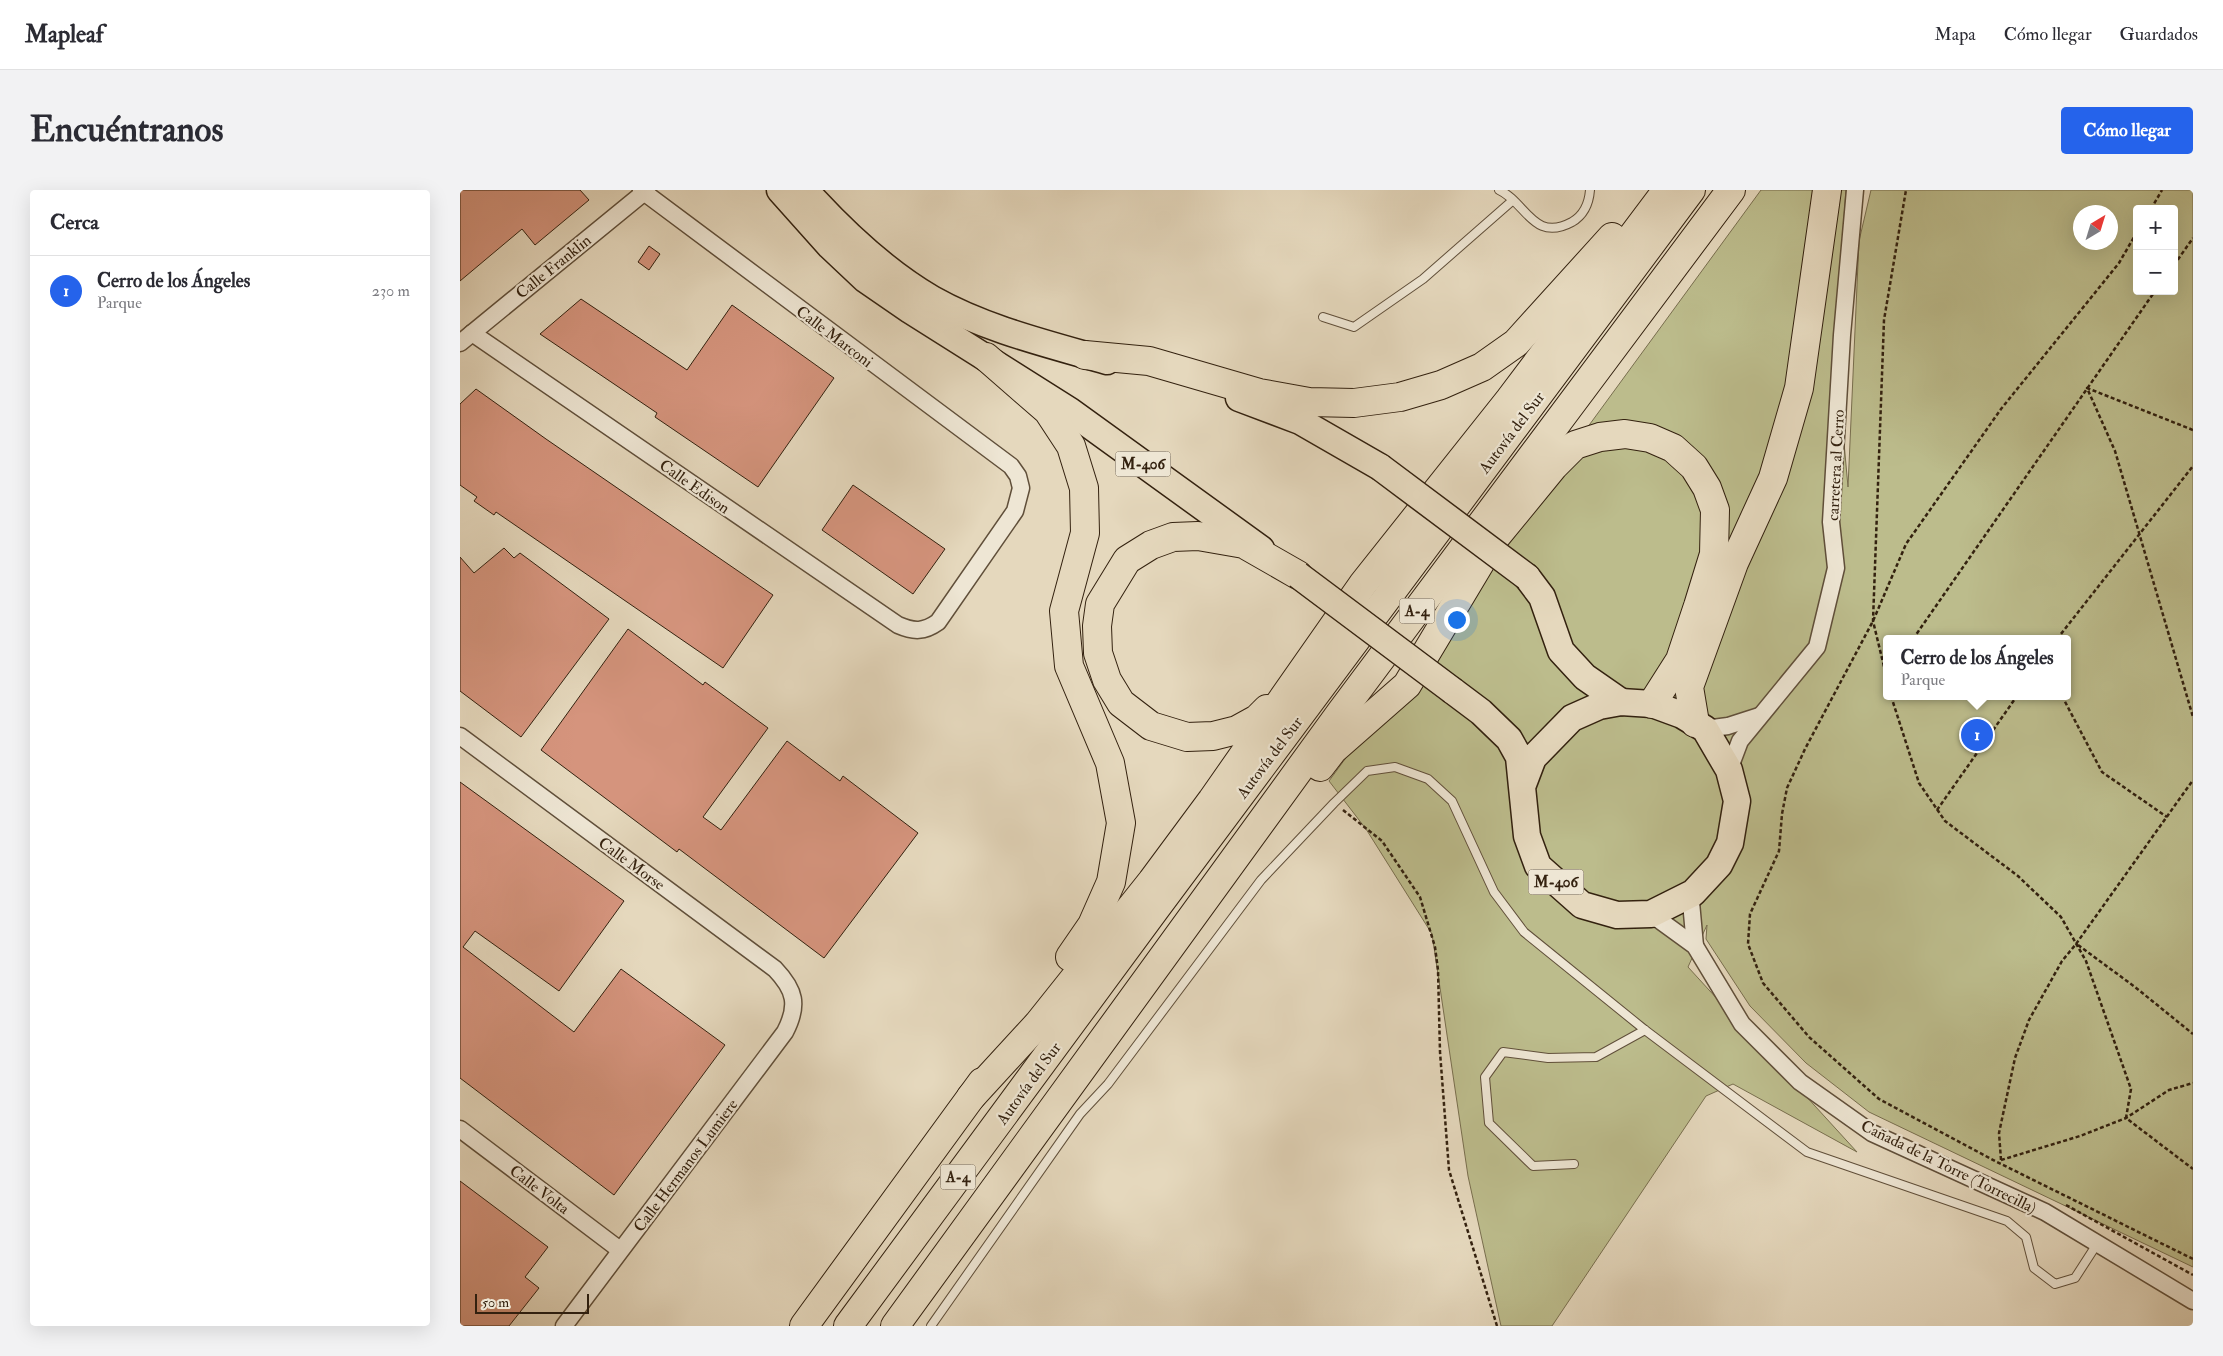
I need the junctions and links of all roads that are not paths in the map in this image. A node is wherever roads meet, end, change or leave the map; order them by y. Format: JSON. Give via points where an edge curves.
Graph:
{"nodes":[{"id":1,"x":780,"y":190,"type":"edge"},
{"id":2,"x":805,"y":190,"type":"edge"},
{"id":3,"x":1498,"y":190,"type":"edge"},
{"id":4,"x":1590,"y":190,"type":"edge"},
{"id":5,"x":1652,"y":190,"type":"edge"},
{"id":6,"x":1667,"y":190,"type":"edge"},
{"id":7,"x":1691,"y":190,"type":"edge"},
{"id":8,"x":1731,"y":190,"type":"edge"},
{"id":9,"x":1826,"y":190,"type":"edge"},
{"id":10,"x":1855,"y":190,"type":"edge"},
{"id":11,"x":644,"y":191,"type":"edge"},
{"id":12,"x":1512,"y":195,"type":"edge"},
{"id":13,"x":1323,"y":317,"type":"dead end"},
{"id":14,"x":466,"y":338,"type":"edge"},
{"id":15,"x":1085,"y":355,"type":"junction"},
{"id":16,"x":986,"y":357,"type":"junction"},
{"id":17,"x":1298,"y":575,"type":"junction"},
{"id":18,"x":921,"y":631,"type":"joint"},
{"id":19,"x":1289,"y":687,"type":"junction"},
{"id":20,"x":1621,"y":702,"type":"junction"},
{"id":21,"x":1652,"y":704,"type":"junction"},
{"id":22,"x":1759,"y":716,"type":"junction"},
{"id":23,"x":1700,"y":726,"type":"junction"},
{"id":24,"x":460,"y":736,"type":"edge"},
{"id":25,"x":1730,"y":770,"type":"junction"},
{"id":26,"x":1522,"y":787,"type":"junction"},
{"id":27,"x":1693,"y":893,"type":"junction"},
{"id":28,"x":1651,"y":914,"type":"junction"},
{"id":29,"x":1695,"y":946,"type":"junction"},
{"id":30,"x":793,"y":999,"type":"joint"},
{"id":31,"x":1645,"y":1030,"type":"junction"},
{"id":32,"x":1107,"y":1036,"type":"junction"},
{"id":33,"x":971,"y":1098,"type":"junction"},
{"id":34,"x":460,"y":1129,"type":"edge"},
{"id":35,"x":1574,"y":1164,"type":"dead end"},
{"id":36,"x":2097,"y":1244,"type":"junction"},
{"id":37,"x":620,"y":1250,"type":"junction"},
{"id":38,"x":2193,"y":1301,"type":"edge"},
{"id":39,"x":564,"y":1326,"type":"edge"},
{"id":40,"x":804,"y":1326,"type":"edge"},
{"id":41,"x":848,"y":1326,"type":"edge"},
{"id":42,"x":895,"y":1326,"type":"edge"},
{"id":43,"x":931,"y":1326,"type":"edge"}],
"edges":[{"from":1,"to":16,"type":"highway","number":"M-406","via":[[830,246],[865,279]]},
{"from":2,"to":15,"type":"highway","via":[[887,269],[932,299],[985,324]]},
{"from":3,"to":12,"type":"lane"},
{"from":4,"to":12,"type":"lane","via":[[1590,201],[1579,217],[1564,226],[1543,228],[1526,215]]},
{"from":5,"to":15,"type":"highway","via":[[1516,343],[1482,367],[1441,385],[1400,397],[1354,403],[1310,402],[1259,393],[1149,361]]},
{"from":6,"to":19,"type":"highway","via":[[1510,399],[1363,584]]},
{"from":7,"to":41,"type":"highway","name":"Autovía del Sur","number":"A-4"},
{"from":8,"to":32,"type":"highway","name":"Autovía del Sur","number":"A-4","via":[[1341,712]]},
{"from":9,"to":23,"type":"highway","via":[[1799,388],[1773,478],[1734,562],[1689,687]]},
{"from":10,"to":22,"type":"street","name":"carretera al Cerro","via":[[1842,335],[1831,522],[1836,568],[1818,647]]},
{"from":11,"to":14,"type":"street","name":"Calle Franklin"},
{"from":11,"to":18,"type":"street","name":"Calle Marconi","via":[[1011,466],[1018,476],[1021,488],[1015,511],[938,622]]},
{"from":12,"to":13,"type":"lane","via":[[1423,279],[1354,328]]},
{"from":14,"to":18,"type":"street","name":"Calle Edison","via":[[898,625]]},
{"from":15,"to":20,"type":"highway","bridge":true,"via":[[1254,402],[1300,421],[1380,467],[1527,577],[1542,597],[1561,651],[1585,677]]},
{"from":16,"to":17,"type":"highway","number":"M-406","via":[[1070,411]]},
{"from":16,"to":33,"type":"highway","via":[[1048,411],[1071,446],[1084,488],[1085,533],[1064,611],[1069,666],[1110,763],[1121,823],[1111,882],[1092,925]]},
{"from":17,"to":19,"type":"highway","via":[[1244,544],[1198,536],[1173,537],[1151,545],[1128,560],[1100,604],[1097,626],[1098,653],[1107,680],[1121,703],[1151,726],[1187,737],[1213,736],[1237,730],[1257,719]]},
{"from":17,"to":26,"type":"highway","number":"M-406","bridge":true,"via":[[1481,712],[1509,739],[1520,757]]},
{"from":19,"to":33,"type":"highway","via":[[1152,881],[1038,1024]]},
{"from":20,"to":21,"type":"highway","number":"M-406"},
{"from":20,"to":26,"type":"highway","number":"M-406","via":[[1599,706],[1572,718],[1533,758]]},
{"from":21,"to":23,"type":"highway","number":"M-406"},
{"from":21,"to":32,"type":"highway","via":[[1680,660],[1714,554],[1715,510],[1694,467],[1673,448],[1650,438],[1626,434],[1575,445],[1554,466],[1495,538],[1407,685],[1333,750],[1175,959]]},
{"from":22,"to":23,"type":"street","via":[[1728,726]]},
{"from":22,"to":25,"type":"street","name":"carretera al Cerro","via":[[1740,741]]},
{"from":23,"to":25,"type":"highway","number":"M-406"},
{"from":24,"to":30,"type":"street","name":"Calle Morse","via":[[774,969],[787,982]]},
{"from":25,"to":27,"type":"highway","number":"M-406","via":[[1737,800],[1730,844],[1718,865]]},
{"from":26,"to":28,"type":"highway","number":"M-406","via":[[1527,836],[1538,866],[1582,905],[1617,915]]},
{"from":27,"to":28,"type":"highway","number":"M-406"},
{"from":27,"to":29,"type":"street"},
{"from":28,"to":29,"type":"street","name":"Cañada de la Torre (Torrecilla)"},
{"from":29,"to":36,"type":"street","name":"Cañada de la Torre (Torrecilla)","via":[[1742,1024],[1800,1082],[1872,1133],[2044,1212]]},
{"from":30,"to":37,"type":"street","name":"Calle Hermanos Lumiere","via":[[793,1017],[784,1032]]},
{"from":31,"to":35,"type":"lane","via":[[1596,1057],[1548,1058],[1503,1052],[1485,1077],[1489,1123],[1533,1166]]},
{"from":31,"to":36,"type":"lane","via":[[1807,1152],[2007,1220],[2026,1237],[2034,1268],[2055,1284],[2075,1278]]},
{"from":31,"to":43,"type":"lane","via":[[1524,932],[1494,892],[1452,801],[1428,779],[1395,766],[1367,771],[1261,880],[1108,1084],[1080,1114]]},
{"from":32,"to":42,"type":"highway","name":"Autovía del Sur","number":"A-4"},
{"from":33,"to":40,"type":"highway","number":"A-4"},
{"from":34,"to":37,"type":"street","name":"Calle Volta"},
{"from":36,"to":38,"type":"street","name":"Cañada de la Torre (Torrecilla)"},
{"from":37,"to":39,"type":"street","name":"Calle Hermanos Lumiere"}]}
